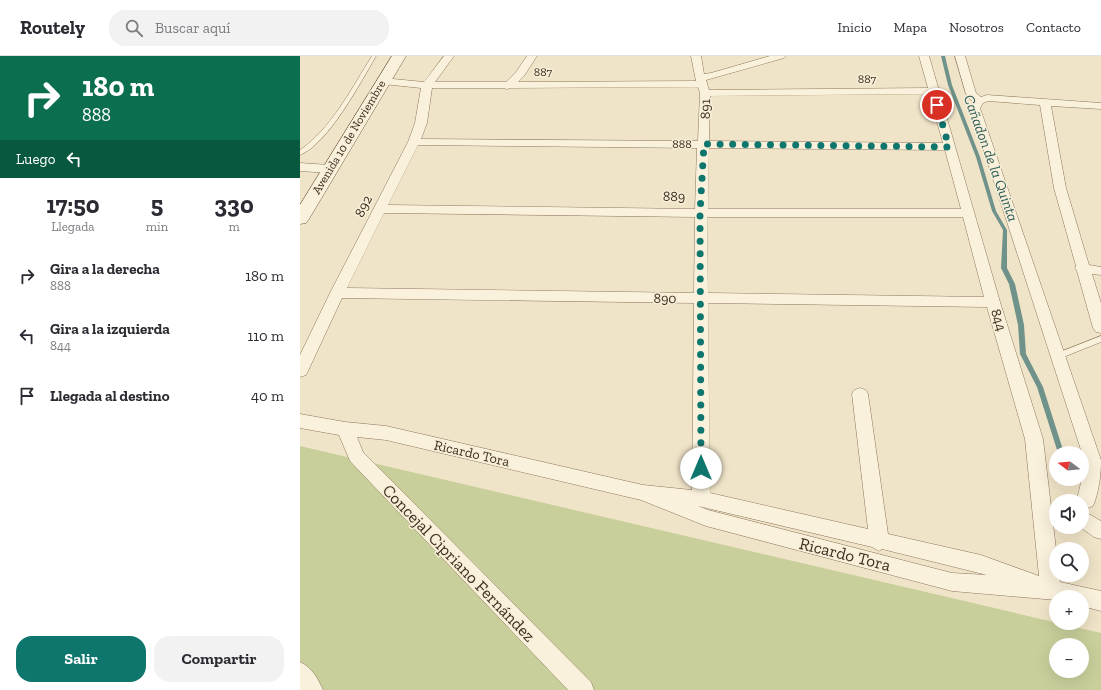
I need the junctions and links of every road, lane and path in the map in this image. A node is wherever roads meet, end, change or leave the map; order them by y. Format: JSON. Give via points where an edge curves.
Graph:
{"nodes":[{"id":1,"x":374,"y":56,"type":"edge"},
{"id":2,"x":399,"y":56,"type":"edge"},
{"id":3,"x":449,"y":56,"type":"edge"},
{"id":4,"x":532,"y":56,"type":"edge"},
{"id":5,"x":696,"y":56,"type":"edge"},
{"id":6,"x":781,"y":56,"type":"edge"},
{"id":7,"x":924,"y":56,"type":"edge"},
{"id":8,"x":960,"y":56,"type":"edge"},
{"id":9,"x":384,"y":81,"type":"junction"},
{"id":10,"x":427,"y":85,"type":"junction"},
{"id":11,"x":703,"y":85,"type":"junction"},
{"id":12,"x":507,"y":86,"type":"junction"},
{"id":13,"x":933,"y":91,"type":"junction"},
{"id":14,"x":980,"y":101,"type":"junction"},
{"id":15,"x":1045,"y":102,"type":"junction"},
{"id":16,"x":1101,"y":106,"type":"edge"},
{"id":17,"x":414,"y":142,"type":"junction"},
{"id":18,"x":704,"y":144,"type":"junction"},
{"id":19,"x":949,"y":147,"type":"junction"},
{"id":20,"x":300,"y":153,"type":"edge"},
{"id":21,"x":300,"y":167,"type":"edge"},
{"id":22,"x":330,"y":169,"type":"junction"},
{"id":23,"x":380,"y":209,"type":"junction"},
{"id":24,"x":700,"y":213,"type":"junction"},
{"id":25,"x":969,"y":213,"type":"junction"},
{"id":26,"x":300,"y":219,"type":"edge"},
{"id":27,"x":1082,"y":268,"type":"junction"},
{"id":28,"x":1101,"y":271,"type":"edge"},
{"id":29,"x":337,"y":293,"type":"junction"},
{"id":30,"x":702,"y":299,"type":"junction"},
{"id":31,"x":993,"y":302,"type":"junction"},
{"id":32,"x":1101,"y":328,"type":"edge"},
{"id":33,"x":1101,"y":339,"type":"edge"},
{"id":34,"x":1058,"y":356,"type":"junction"},
{"id":35,"x":300,"y":371,"type":"edge"},
{"id":36,"x":860,"y":394,"type":"dead end"},
{"id":37,"x":300,"y":421,"type":"edge"},
{"id":38,"x":345,"y":430,"type":"junction"},
{"id":39,"x":644,"y":493,"type":"junction"},
{"id":40,"x":1087,"y":494,"type":"edge"},
{"id":41,"x":1048,"y":498,"type":"edge"},
{"id":42,"x":701,"y":499,"type":"junction"},
{"id":43,"x":1089,"y":523,"type":"edge"},
{"id":44,"x":1101,"y":531,"type":"edge"},
{"id":45,"x":879,"y":542,"type":"junction"},
{"id":46,"x":1051,"y":589,"type":"junction"},
{"id":47,"x":1101,"y":601,"type":"edge"},
{"id":48,"x":300,"y":674,"type":"edge"},
{"id":49,"x":312,"y":690,"type":"edge"},
{"id":50,"x":583,"y":690,"type":"edge"}],
"edges":[{"from":1,"to":20,"type":"lane","via":[[344,104],[314,144]]},
{"from":2,"to":9,"type":"main road","name":"Avenida 10 de Noviembre"},
{"from":3,"to":10,"type":"street","name":"892"},
{"from":4,"to":12,"type":"street","via":[[520,74]]},
{"from":5,"to":11,"type":"street","name":"891"},
{"from":6,"to":11,"type":"street","via":[[712,76]]},
{"from":7,"to":13,"type":"street","name":"844"},
{"from":8,"to":14,"type":"street","via":[[971,94]]},
{"from":9,"to":10,"type":"street","name":"887"},
{"from":9,"to":22,"type":"main road","name":"Avenida 10 de Noviembre"},
{"from":10,"to":12,"type":"street","name":"887"},
{"from":10,"to":17,"type":"street","name":"892","via":[[421,123]]},
{"from":11,"to":12,"type":"street","name":"887"},
{"from":11,"to":13,"type":"street","name":"887"},
{"from":11,"to":18,"type":"street","name":"891"},
{"from":13,"to":19,"type":"street","name":"844"},
{"from":14,"to":15,"type":"street","via":[[987,98]]},
{"from":14,"to":34,"type":"street","via":[[975,108],[977,115]]},
{"from":15,"to":16,"type":"street"},
{"from":15,"to":27,"type":"street","via":[[1060,188]]},
{"from":17,"to":18,"type":"street","name":"888"},
{"from":17,"to":23,"type":"street","name":"892"},
{"from":18,"to":19,"type":"street","name":"888"},
{"from":18,"to":24,"type":"street","name":"891"},
{"from":19,"to":25,"type":"street","name":"844"},
{"from":21,"to":22,"type":"street"},
{"from":22,"to":26,"type":"main road","name":"Avenida 10 de Noviembre"},
{"from":23,"to":24,"type":"street","name":"889"},
{"from":23,"to":29,"type":"street","name":"892"},
{"from":24,"to":25,"type":"street","name":"889"},
{"from":24,"to":30,"type":"street","name":"891"},
{"from":25,"to":31,"type":"street","name":"844"},
{"from":27,"to":28,"type":"street"},
{"from":27,"to":32,"type":"street"},
{"from":29,"to":30,"type":"street","name":"890"},
{"from":29,"to":35,"type":"street","name":"892"},
{"from":30,"to":31,"type":"street","name":"890"},
{"from":30,"to":42,"type":"street","name":"891"},
{"from":31,"to":41,"type":"street","name":"844","via":[[1034,439]]},
{"from":33,"to":34,"type":"lane"},
{"from":34,"to":40,"type":"street","via":[[1094,466]]},
{"from":36,"to":45,"type":"street"},
{"from":37,"to":38,"type":"street","name":"Ricardo Tora"},
{"from":38,"to":39,"type":"street","name":"Ricardo Tora","via":[[386,433]]},
{"from":38,"to":50,"type":"street","name":"Concejal Cipriano Fernández","via":[[356,456]]},
{"from":39,"to":42,"type":"street","name":"Ricardo Tora"},
{"from":39,"to":46,"type":"street","name":"Ricardo Tora","via":[[706,518],[952,582]]},
{"from":41,"to":46,"type":"street","name":"844"},
{"from":42,"to":45,"type":"street","name":"Ricardo Tora"},
{"from":43,"to":44,"type":"street"},
{"from":45,"to":46,"type":"street","name":"Ricardo Tora","via":[[981,564]]},
{"from":46,"to":47,"type":"street","name":"Ricardo Tora"},
{"from":48,"to":49,"type":"street"}]}
